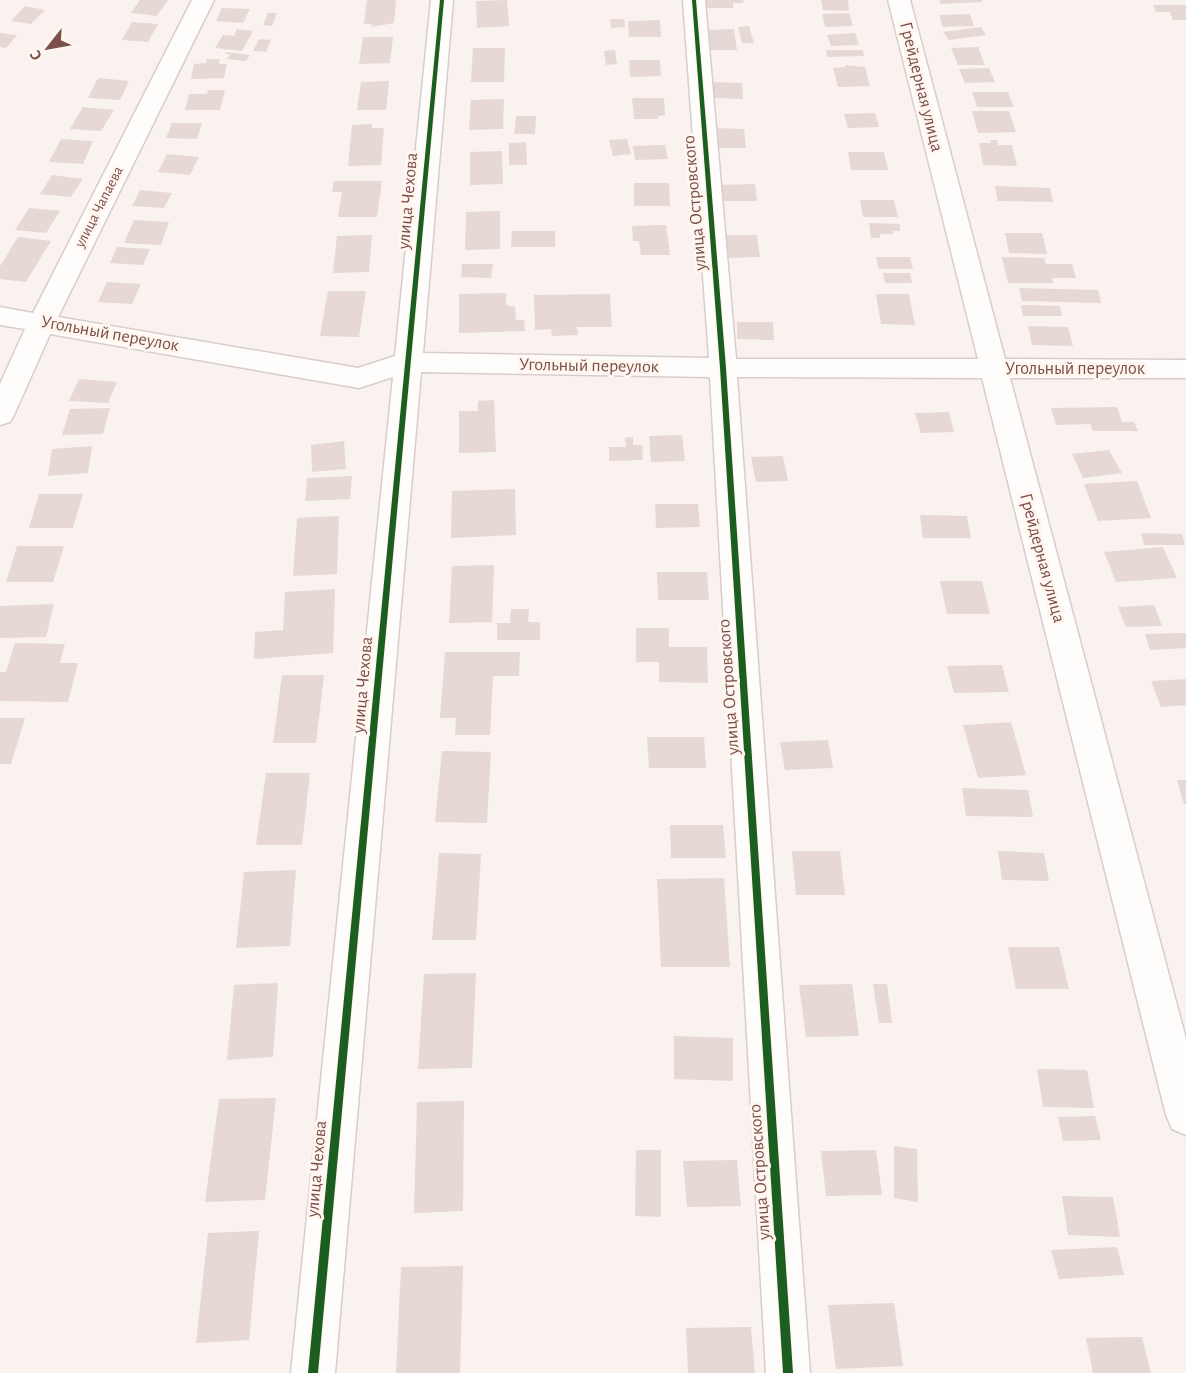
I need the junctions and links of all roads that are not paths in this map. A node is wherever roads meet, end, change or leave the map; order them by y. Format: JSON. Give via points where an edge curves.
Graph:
{"nodes":[{"id":1,"x":202,"y":0,"type":"edge"},
{"id":2,"x":442,"y":0,"type":"edge"},
{"id":3,"x":694,"y":0,"type":"edge"},
{"id":4,"x":899,"y":0,"type":"edge"},
{"id":5,"x":0,"y":316,"type":"edge"},
{"id":6,"x":42,"y":322,"type":"junction"},
{"id":7,"x":408,"y":362,"type":"junction"},
{"id":8,"x":723,"y":368,"type":"junction"},
{"id":9,"x":993,"y":369,"type":"junction"},
{"id":10,"x":1186,"y":369,"type":"edge"},
{"id":11,"x":0,"y":415,"type":"edge"},
{"id":12,"x":1186,"y":1115,"type":"edge"},
{"id":13,"x":313,"y":1373,"type":"edge"},
{"id":14,"x":788,"y":1373,"type":"edge"}],
"edges":[{"from":1,"to":6,"type":"street","name":"улица Чапаева"},
{"from":2,"to":7,"type":"street","name":"улица Чехова"},
{"from":3,"to":8,"type":"street","name":"улица Островского"},
{"from":4,"to":9,"type":"street","name":"Грейдерная улица"},
{"from":5,"to":6,"type":"street","name":"Угольный переулок"},
{"from":6,"to":7,"type":"street","name":"Угольный переулок","via":[[359,378]]},
{"from":6,"to":11,"type":"street","name":"улица Чапаева"},
{"from":7,"to":8,"type":"street","name":"Угольный переулок"},
{"from":7,"to":13,"type":"street","name":"улица Чехова"},
{"from":8,"to":9,"type":"street","name":"Угольный переулок"},
{"from":8,"to":14,"type":"street","name":"улица Островского"},
{"from":9,"to":10,"type":"street","name":"Угольный переулок"},
{"from":9,"to":12,"type":"street","name":"Грейдерная улица"}]}
